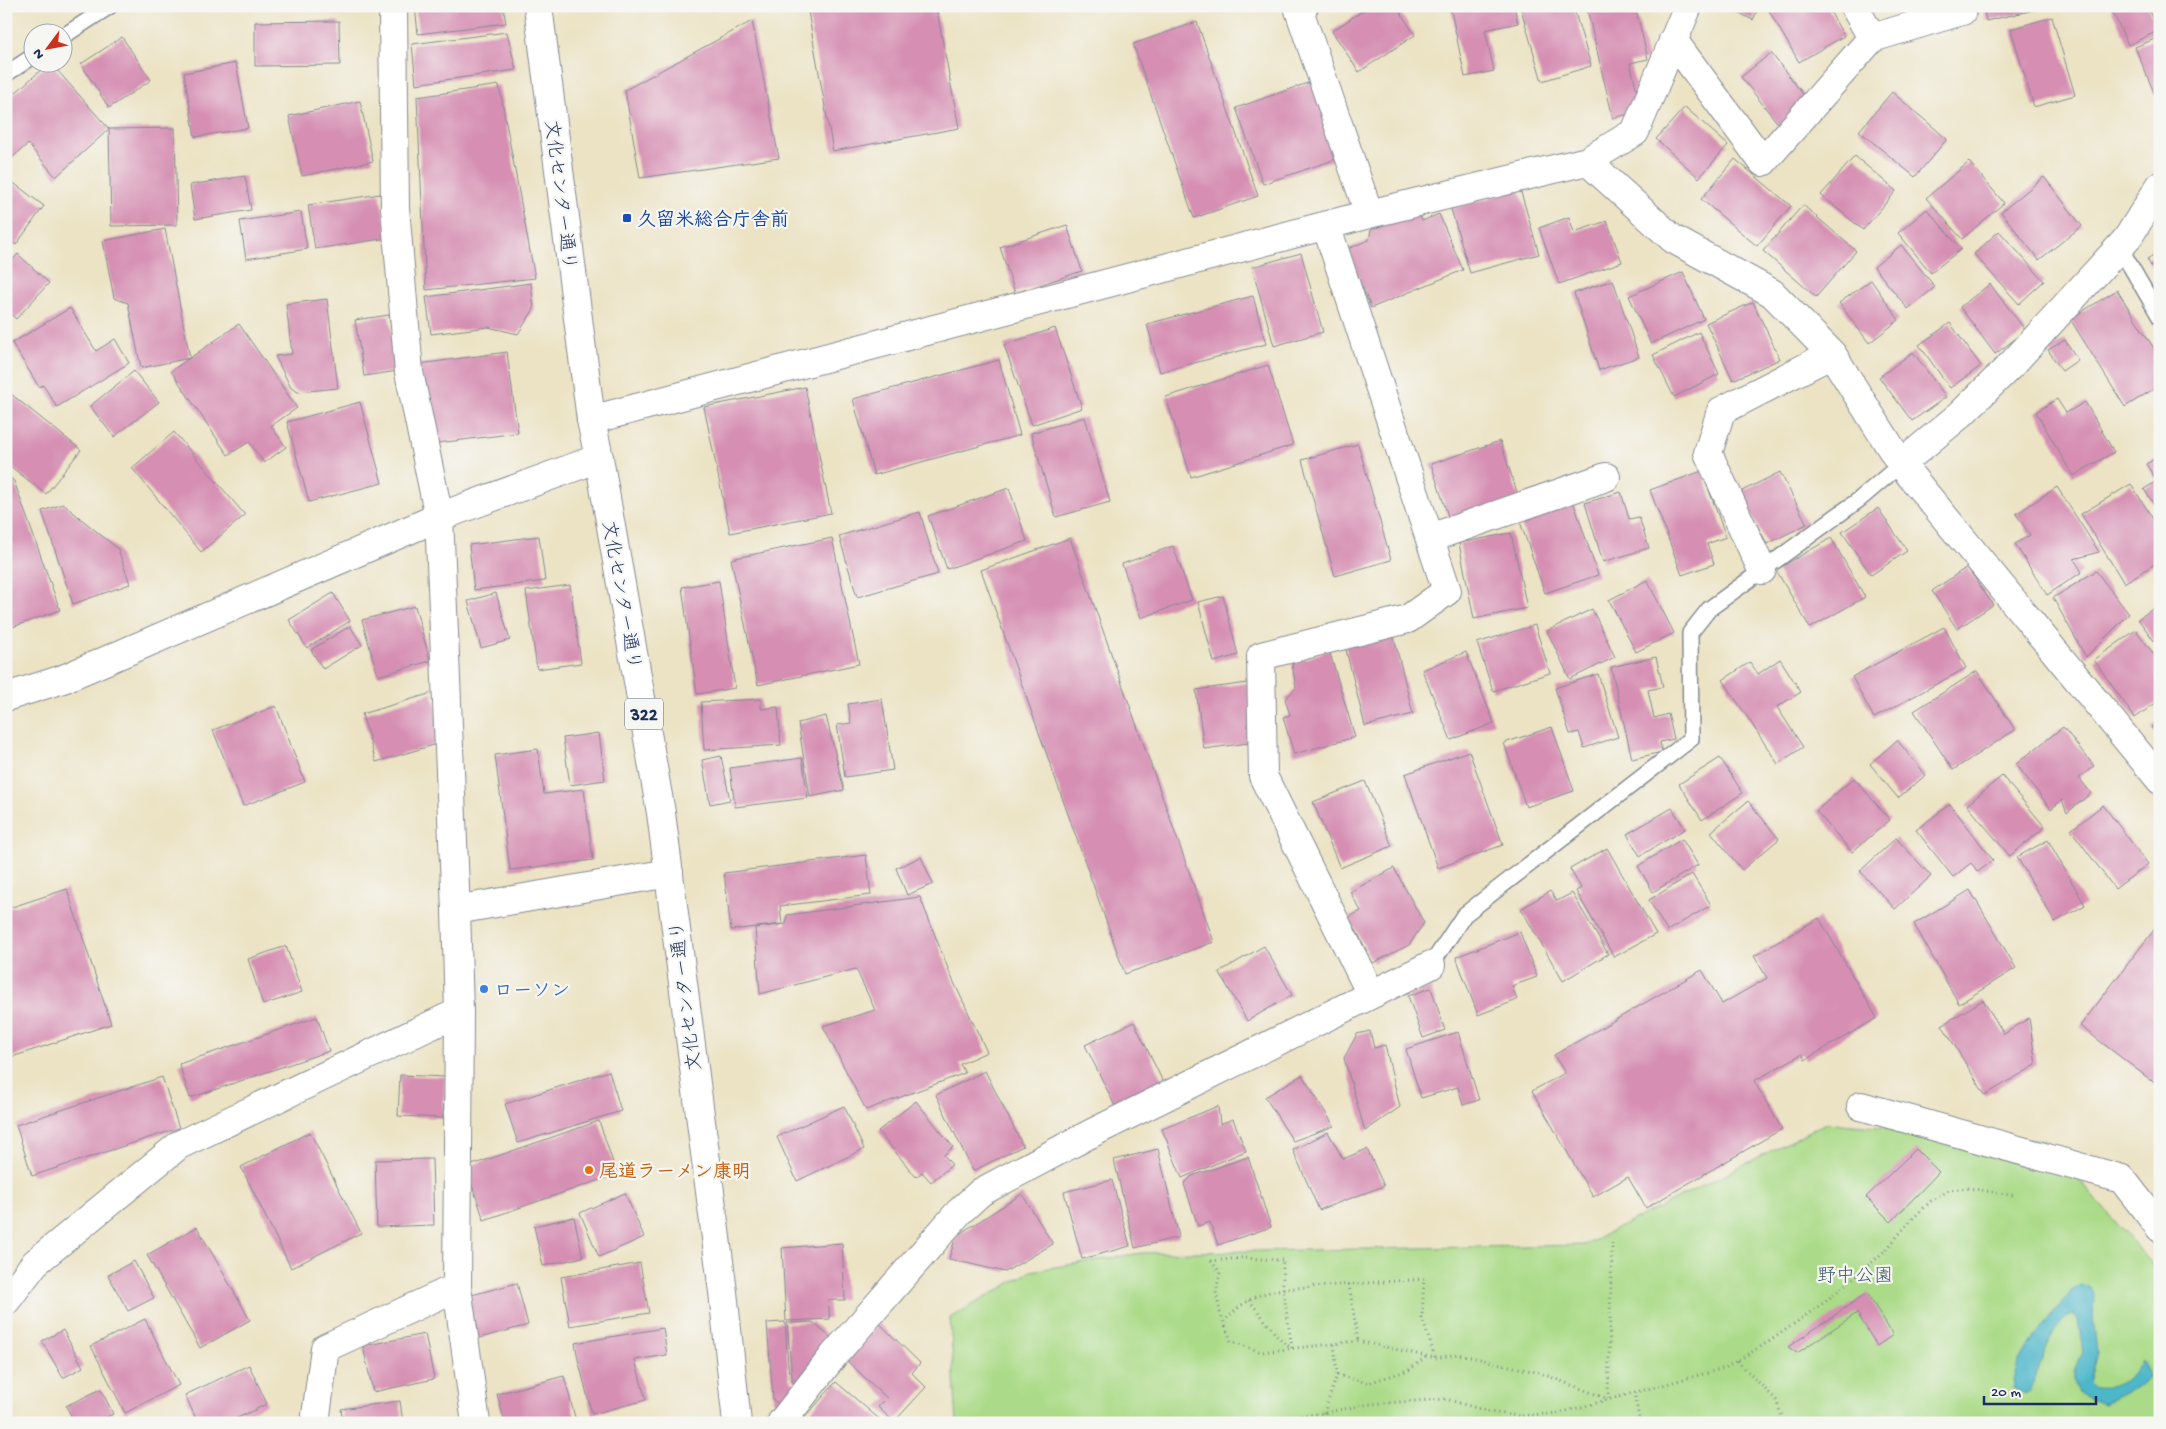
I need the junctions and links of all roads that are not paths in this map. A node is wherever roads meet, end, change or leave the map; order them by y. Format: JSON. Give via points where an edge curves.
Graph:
{"nodes":[{"id":1,"x":110,"y":6,"type":"edge"},
{"id":2,"x":393,"y":6,"type":"edge"},
{"id":3,"x":538,"y":6,"type":"edge"},
{"id":4,"x":1304,"y":6,"type":"edge"},
{"id":5,"x":1688,"y":6,"type":"edge"},
{"id":6,"x":1854,"y":6,"type":"edge"},
{"id":7,"x":1962,"y":11,"type":"dead end"},
{"id":8,"x":72,"y":31,"type":"edge"},
{"id":9,"x":1872,"y":38,"type":"junction"},
{"id":10,"x":1673,"y":40,"type":"junction"},
{"id":11,"x":22,"y":64,"type":"edge"},
{"id":12,"x":6,"y":74,"type":"edge"},
{"id":13,"x":1587,"y":161,"type":"junction"},
{"id":14,"x":2160,"y":186,"type":"edge"},
{"id":15,"x":1369,"y":214,"type":"junction"},
{"id":16,"x":1326,"y":225,"type":"junction"},
{"id":17,"x":2120,"y":248,"type":"junction"},
{"id":18,"x":2160,"y":317,"type":"edge"},
{"id":19,"x":1832,"y":354,"type":"junction"},
{"id":20,"x":591,"y":420,"type":"junction"},
{"id":21,"x":599,"y":458,"type":"junction"},
{"id":22,"x":1900,"y":464,"type":"junction"},
{"id":23,"x":1606,"y":477,"type":"dead end"},
{"id":24,"x":439,"y":517,"type":"junction"},
{"id":25,"x":1430,"y":538,"type":"junction"},
{"id":26,"x":1762,"y":570,"type":"junction"},
{"id":27,"x":6,"y":697,"type":"edge"},
{"id":28,"x":2160,"y":780,"type":"edge"},
{"id":29,"x":669,"y":873,"type":"junction"},
{"id":30,"x":456,"y":910,"type":"junction"},
{"id":31,"x":1431,"y":965,"type":"joint"},
{"id":32,"x":1371,"y":994,"type":"junction"},
{"id":33,"x":459,"y":1012,"type":"junction"},
{"id":34,"x":1861,"y":1106,"type":"dead end"},
{"id":35,"x":2160,"y":1228,"type":"edge"},
{"id":36,"x":457,"y":1287,"type":"junction"},
{"id":37,"x":6,"y":1301,"type":"edge"},
{"id":38,"x":315,"y":1423,"type":"edge"},
{"id":39,"x":476,"y":1423,"type":"edge"},
{"id":40,"x":737,"y":1423,"type":"edge"},
{"id":41,"x":780,"y":1423,"type":"edge"}],
"edges":[{"from":1,"to":8,"type":"lane"},
{"from":2,"to":24,"type":"main road","via":[[395,208],[408,362]]},
{"from":3,"to":20,"type":"main road","name":"文化センター通り","number":"322"},
{"from":4,"to":15,"type":"main road","via":[[1299,10]]},
{"from":5,"to":10,"type":"main road"},
{"from":6,"to":9,"type":"main road"},
{"from":7,"to":9,"type":"main road"},
{"from":9,"to":10,"type":"main road","via":[[1763,162]]},
{"from":10,"to":13,"type":"main road","via":[[1635,132]]},
{"from":11,"to":12,"type":"lane"},
{"from":13,"to":15,"type":"main road"},
{"from":13,"to":19,"type":"main road","via":[[1673,239],[1772,293]]},
{"from":14,"to":17,"type":"main road"},
{"from":15,"to":16,"type":"main road"},
{"from":16,"to":20,"type":"main road"},
{"from":16,"to":25,"type":"main road"},
{"from":17,"to":18,"type":"lane"},
{"from":17,"to":22,"type":"main road","via":[[2012,364],[1961,414]]},
{"from":19,"to":22,"type":"main road"},
{"from":19,"to":26,"type":"main road","via":[[1720,411],[1708,452]]},
{"from":20,"to":21,"type":"main road","name":"文化センター通り","number":"322"},
{"from":21,"to":24,"type":"main road"},
{"from":21,"to":29,"type":"main road","name":"文化センター通り","number":"322"},
{"from":22,"to":26,"type":"lane","via":[[1860,499]]},
{"from":22,"to":28,"type":"main road"},
{"from":23,"to":25,"type":"main road"},
{"from":24,"to":27,"type":"main road","via":[[63,679]]},
{"from":24,"to":30,"type":"main road"},
{"from":25,"to":32,"type":"main road","via":[[1448,592],[1408,619],[1261,656],[1263,776]]},
{"from":26,"to":31,"type":"lane","via":[[1709,608],[1690,633],[1692,739],[1464,915]]},
{"from":29,"to":30,"type":"main road"},
{"from":29,"to":40,"type":"main road","name":"文化センター通り","number":"322"},
{"from":30,"to":33,"type":"main road"},
{"from":31,"to":32,"type":"main road"},
{"from":32,"to":41,"type":"main road","via":[[980,1192],[958,1212],[834,1355]]},
{"from":33,"to":36,"type":"main road"},
{"from":33,"to":37,"type":"main road","via":[[179,1145],[35,1263]]},
{"from":34,"to":35,"type":"main road","via":[[2122,1179]]},
{"from":36,"to":38,"type":"main road","via":[[325,1348]]},
{"from":36,"to":39,"type":"main road"}]}
